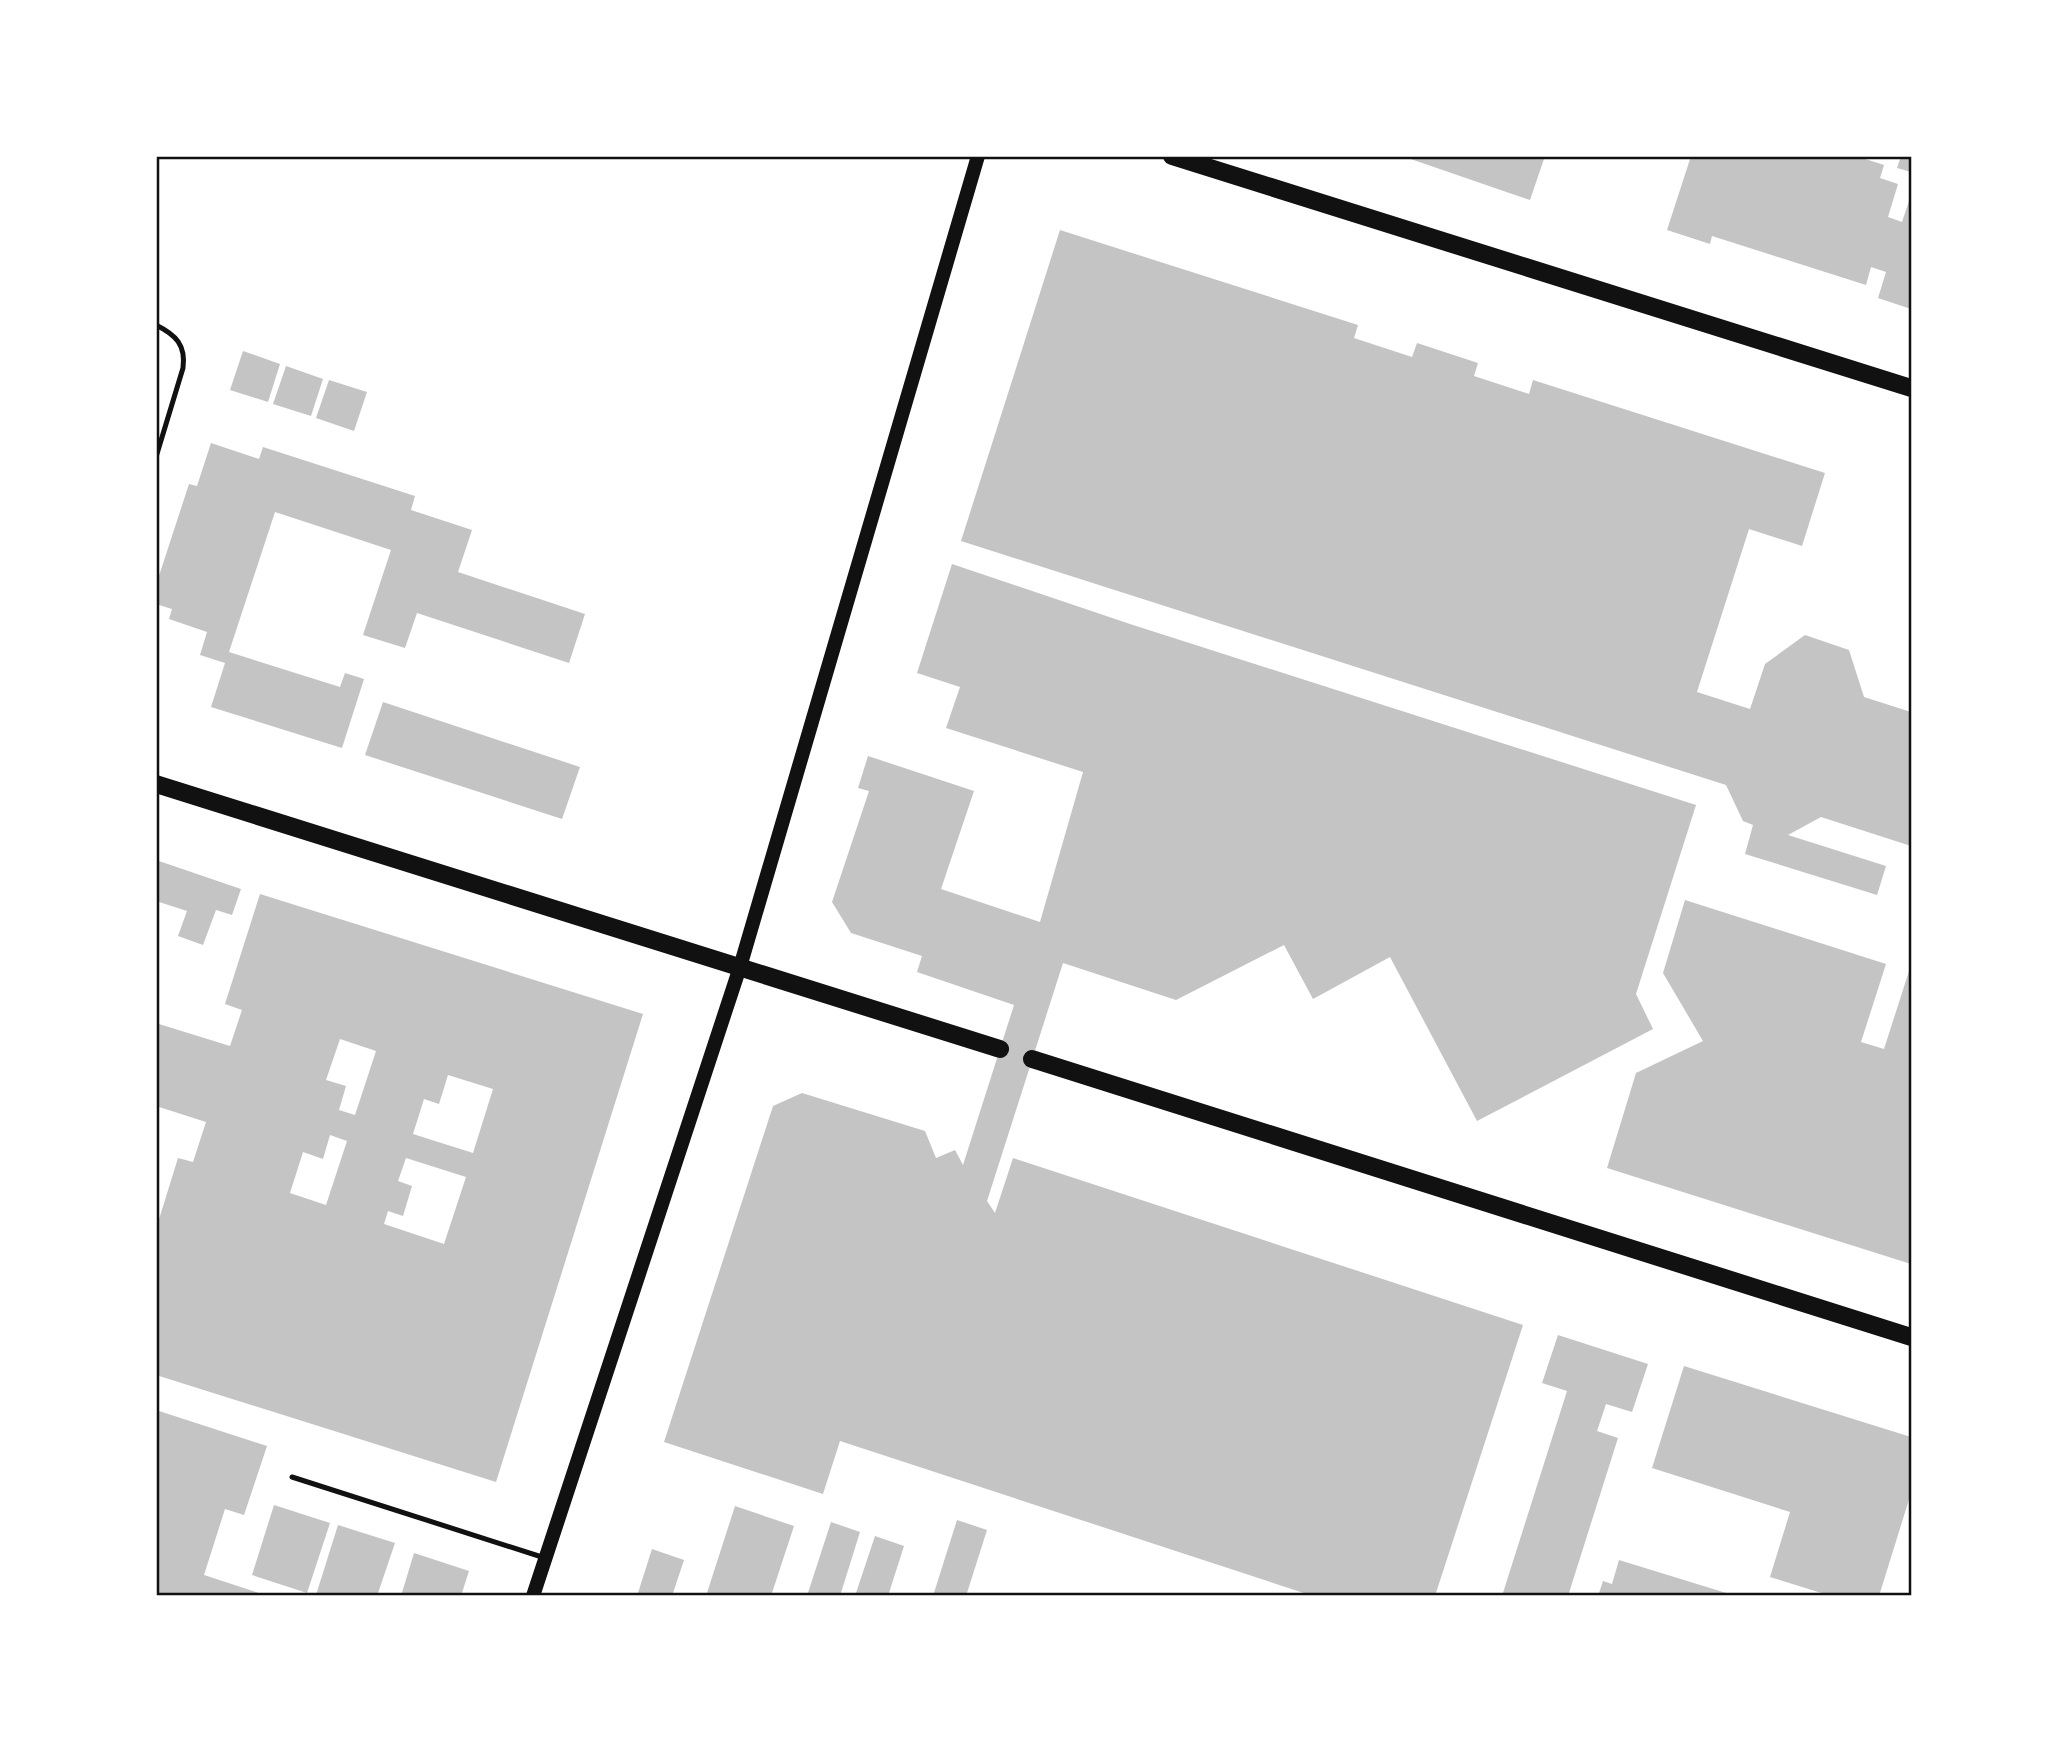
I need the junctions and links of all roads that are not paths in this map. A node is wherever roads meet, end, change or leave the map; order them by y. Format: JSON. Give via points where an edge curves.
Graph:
{"nodes":[{"id":1,"x":978,"y":156,"type":"edge"},
{"id":2,"x":1172,"y":156,"type":"edge"},
{"id":3,"x":156,"y":325,"type":"edge"},
{"id":4,"x":1911,"y":388,"type":"edge"},
{"id":5,"x":156,"y":457,"type":"edge"},
{"id":6,"x":156,"y":784,"type":"edge"},
{"id":7,"x":740,"y":967,"type":"junction"},
{"id":8,"x":1000,"y":1049,"type":"dead end"},
{"id":9,"x":1032,"y":1059,"type":"dead end"},
{"id":10,"x":1911,"y":1337,"type":"edge"},
{"id":11,"x":292,"y":1477,"type":"dead end"},
{"id":12,"x":545,"y":1558,"type":"junction"},
{"id":13,"x":533,"y":1596,"type":"edge"}],
"edges":[{"from":1,"to":7,"type":"main road"},
{"from":2,"to":4,"type":"main road"},
{"from":3,"to":5,"type":"lane","via":[[179,342],[185,354]]},
{"from":6,"to":7,"type":"main road"},
{"from":7,"to":8,"type":"main road"},
{"from":7,"to":12,"type":"main road"},
{"from":9,"to":10,"type":"main road"},
{"from":11,"to":12,"type":"lane"},
{"from":12,"to":13,"type":"main road"}]}
